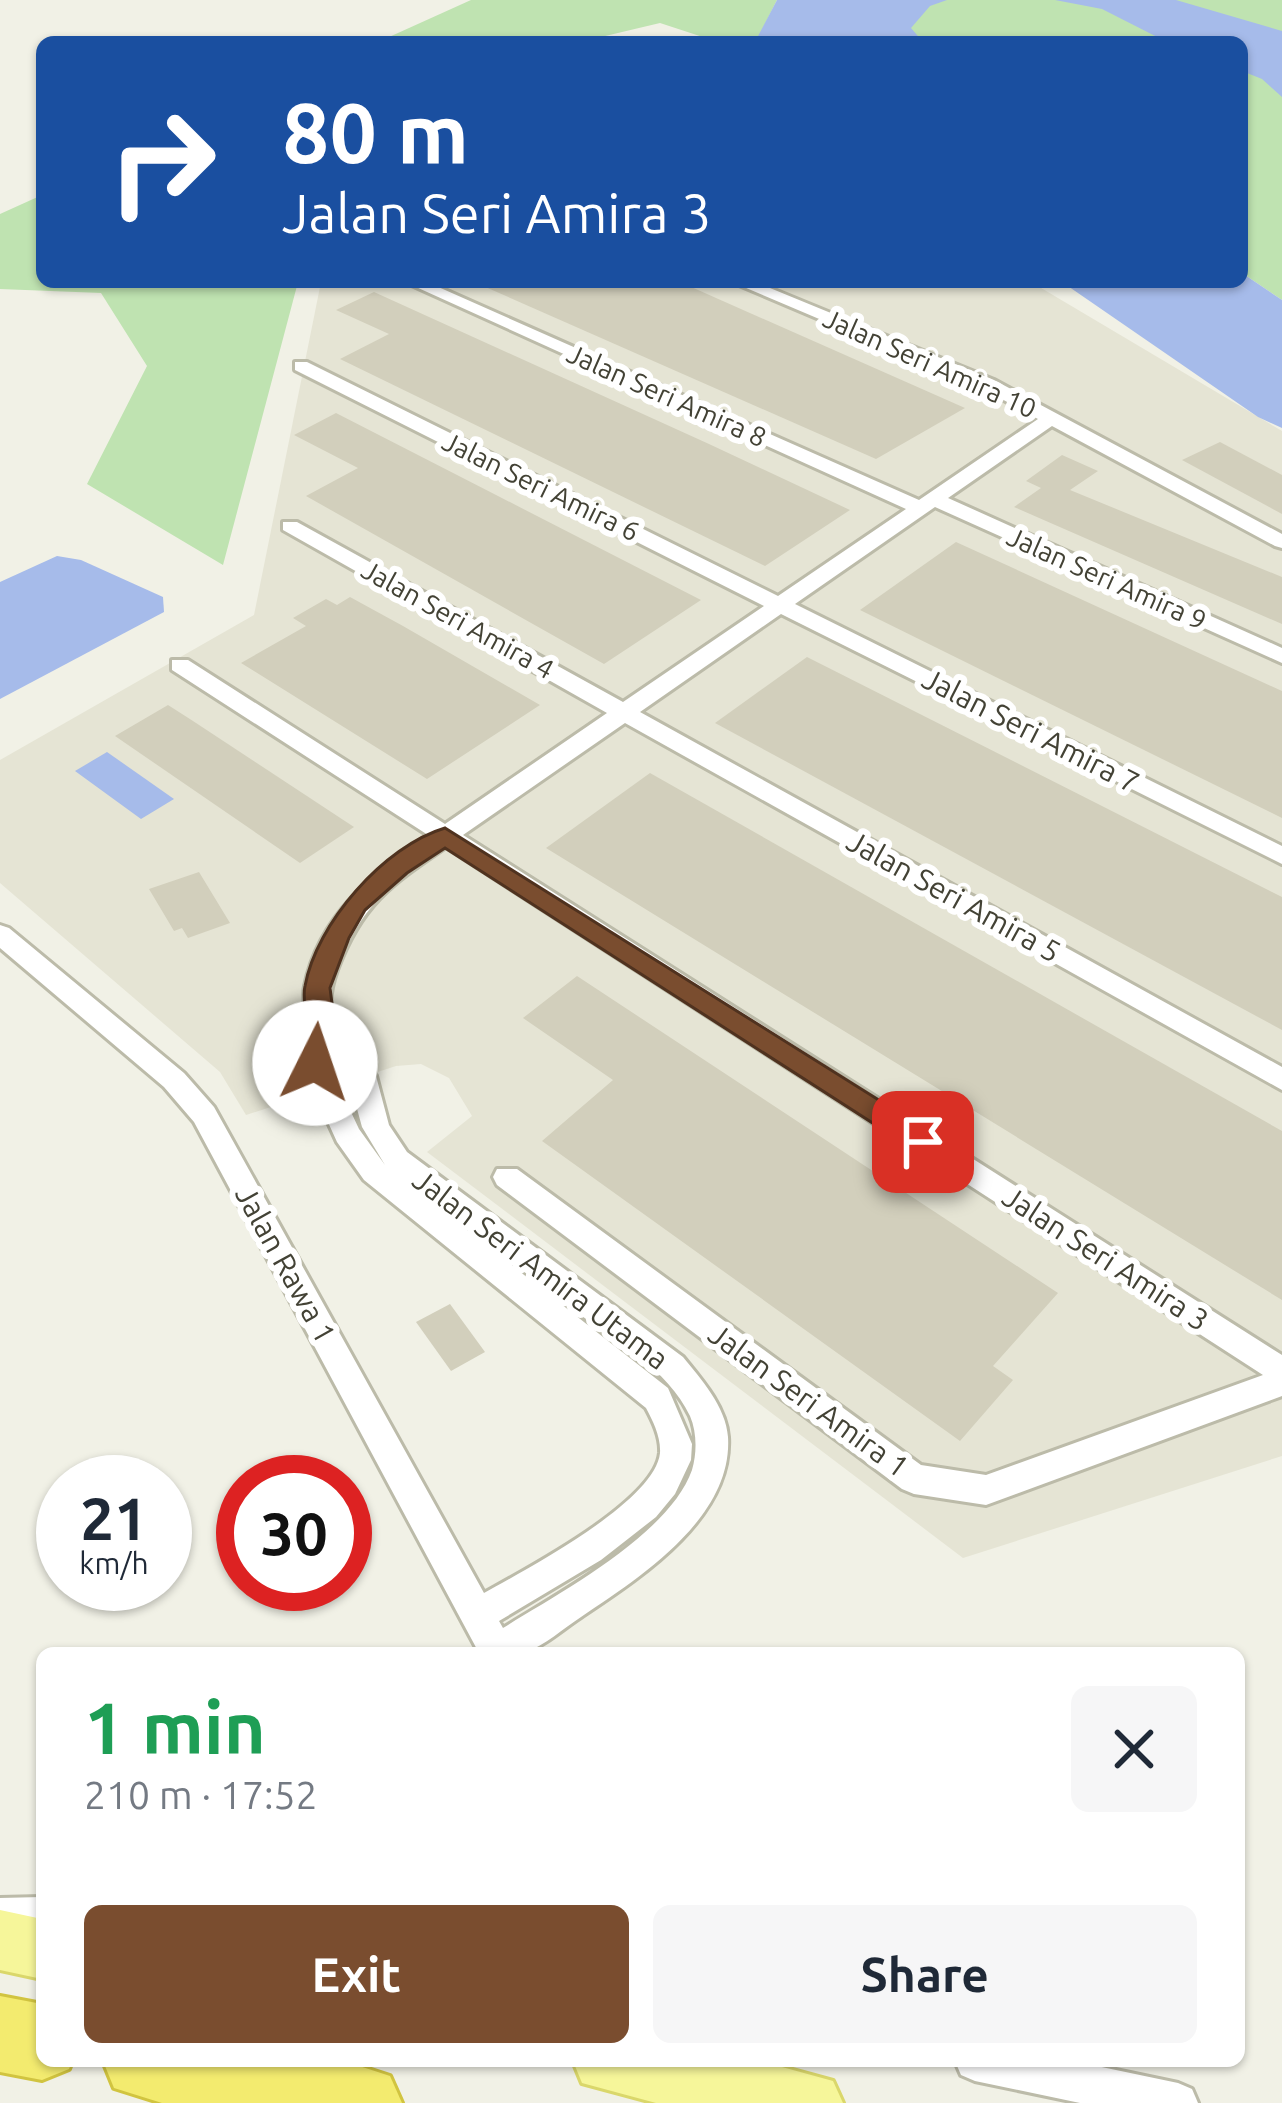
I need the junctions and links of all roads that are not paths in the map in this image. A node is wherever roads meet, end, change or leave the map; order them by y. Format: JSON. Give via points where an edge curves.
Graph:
{"nodes":[{"id":1,"x":427,"y":288,"type":"edge"},
{"id":2,"x":785,"y":290,"type":"edge"},
{"id":3,"x":301,"y":366,"type":"dead end"},
{"id":4,"x":1053,"y":417,"type":"junction"},
{"id":5,"x":927,"y":504,"type":"junction"},
{"id":6,"x":290,"y":526,"type":"dead end"},
{"id":7,"x":1282,"y":542,"type":"edge"},
{"id":8,"x":780,"y":605,"type":"junction"},
{"id":9,"x":1282,"y":656,"type":"edge"},
{"id":10,"x":180,"y":665,"type":"dead end"},
{"id":11,"x":626,"y":712,"type":"junction"},
{"id":12,"x":445,"y":836,"type":"junction"},
{"id":13,"x":1282,"y":856,"type":"edge"},
{"id":14,"x":0,"y":934,"type":"edge"},
{"id":15,"x":1282,"y":1080,"type":"edge"},
{"id":16,"x":343,"y":1081,"type":"junction"},
{"id":17,"x":507,"y":1177,"type":"dead end"},
{"id":18,"x":1282,"y":1371,"type":"edge"},
{"id":19,"x":1282,"y":1382,"type":"edge"},
{"id":20,"x":478,"y":1615,"type":"junction"},
{"id":21,"x":495,"y":1647,"type":"edge"},
{"id":22,"x":505,"y":1647,"type":"edge"},
{"id":23,"x":36,"y":1916,"type":"edge"},
{"id":24,"x":0,"y":1917,"type":"edge"},
{"id":25,"x":0,"y":1940,"type":"edge"},
{"id":26,"x":36,"y":1948,"type":"edge"},
{"id":27,"x":0,"y":2034,"type":"edge"},
{"id":28,"x":36,"y":2041,"type":"edge"},
{"id":29,"x":173,"y":2067,"type":"edge"},
{"id":30,"x":634,"y":2067,"type":"edge"},
{"id":31,"x":1004,"y":2067,"type":"edge"},
{"id":32,"x":363,"y":2103,"type":"edge"},
{"id":33,"x":811,"y":2103,"type":"edge"},
{"id":34,"x":1178,"y":2103,"type":"edge"}],
"edges":[{"from":1,"to":5,"type":"street","name":"Jalan Seri Amira 8"},
{"from":2,"to":4,"type":"street","name":"Jalan Seri Amira 10"},
{"from":3,"to":8,"type":"street","name":"Jalan Seri Amira 6"},
{"from":4,"to":5,"type":"street"},
{"from":4,"to":7,"type":"street","name":"Jalan Seri Amira 10"},
{"from":5,"to":8,"type":"street"},
{"from":5,"to":9,"type":"street","name":"Jalan Seri Amira 9"},
{"from":6,"to":11,"type":"street","name":"Jalan Seri Amira 4"},
{"from":8,"to":11,"type":"street"},
{"from":8,"to":13,"type":"street","name":"Jalan Seri Amira 7"},
{"from":10,"to":12,"type":"street","name":"Jalan Seri Amira 3"},
{"from":11,"to":12,"type":"street"},
{"from":11,"to":15,"type":"street","name":"Jalan Seri Amira 5"},
{"from":12,"to":16,"type":"street","via":[[356,904],[336,938],[317,988]]},
{"from":12,"to":18,"type":"street","name":"Jalan Seri Amira 3"},
{"from":14,"to":20,"type":"street","name":"Jalan Rawa 1","via":[[204,1114]]},
{"from":16,"to":20,"type":"street","name":"Jalan Seri Amira Utama","via":[[347,1134],[374,1172],[657,1398],[671,1426],[676,1457],[660,1489],[598,1544]]},
{"from":16,"to":22,"type":"street","name":"Jalan Seri Amira Utama","via":[[397,1160],[672,1366],[699,1399],[712,1438],[709,1474],[681,1518]]},
{"from":17,"to":19,"type":"street","name":"Jalan Seri Amira 1","via":[[914,1479],[986,1490]]},
{"from":20,"to":21,"type":"street","name":"Jalan Rawa 1"},
{"from":23,"to":24,"type":"street"},
{"from":25,"to":26,"type":"main road"},
{"from":27,"to":28,"type":"highway"},
{"from":29,"to":32,"type":"highway"},
{"from":30,"to":33,"type":"main road"},
{"from":31,"to":34,"type":"street"}]}
